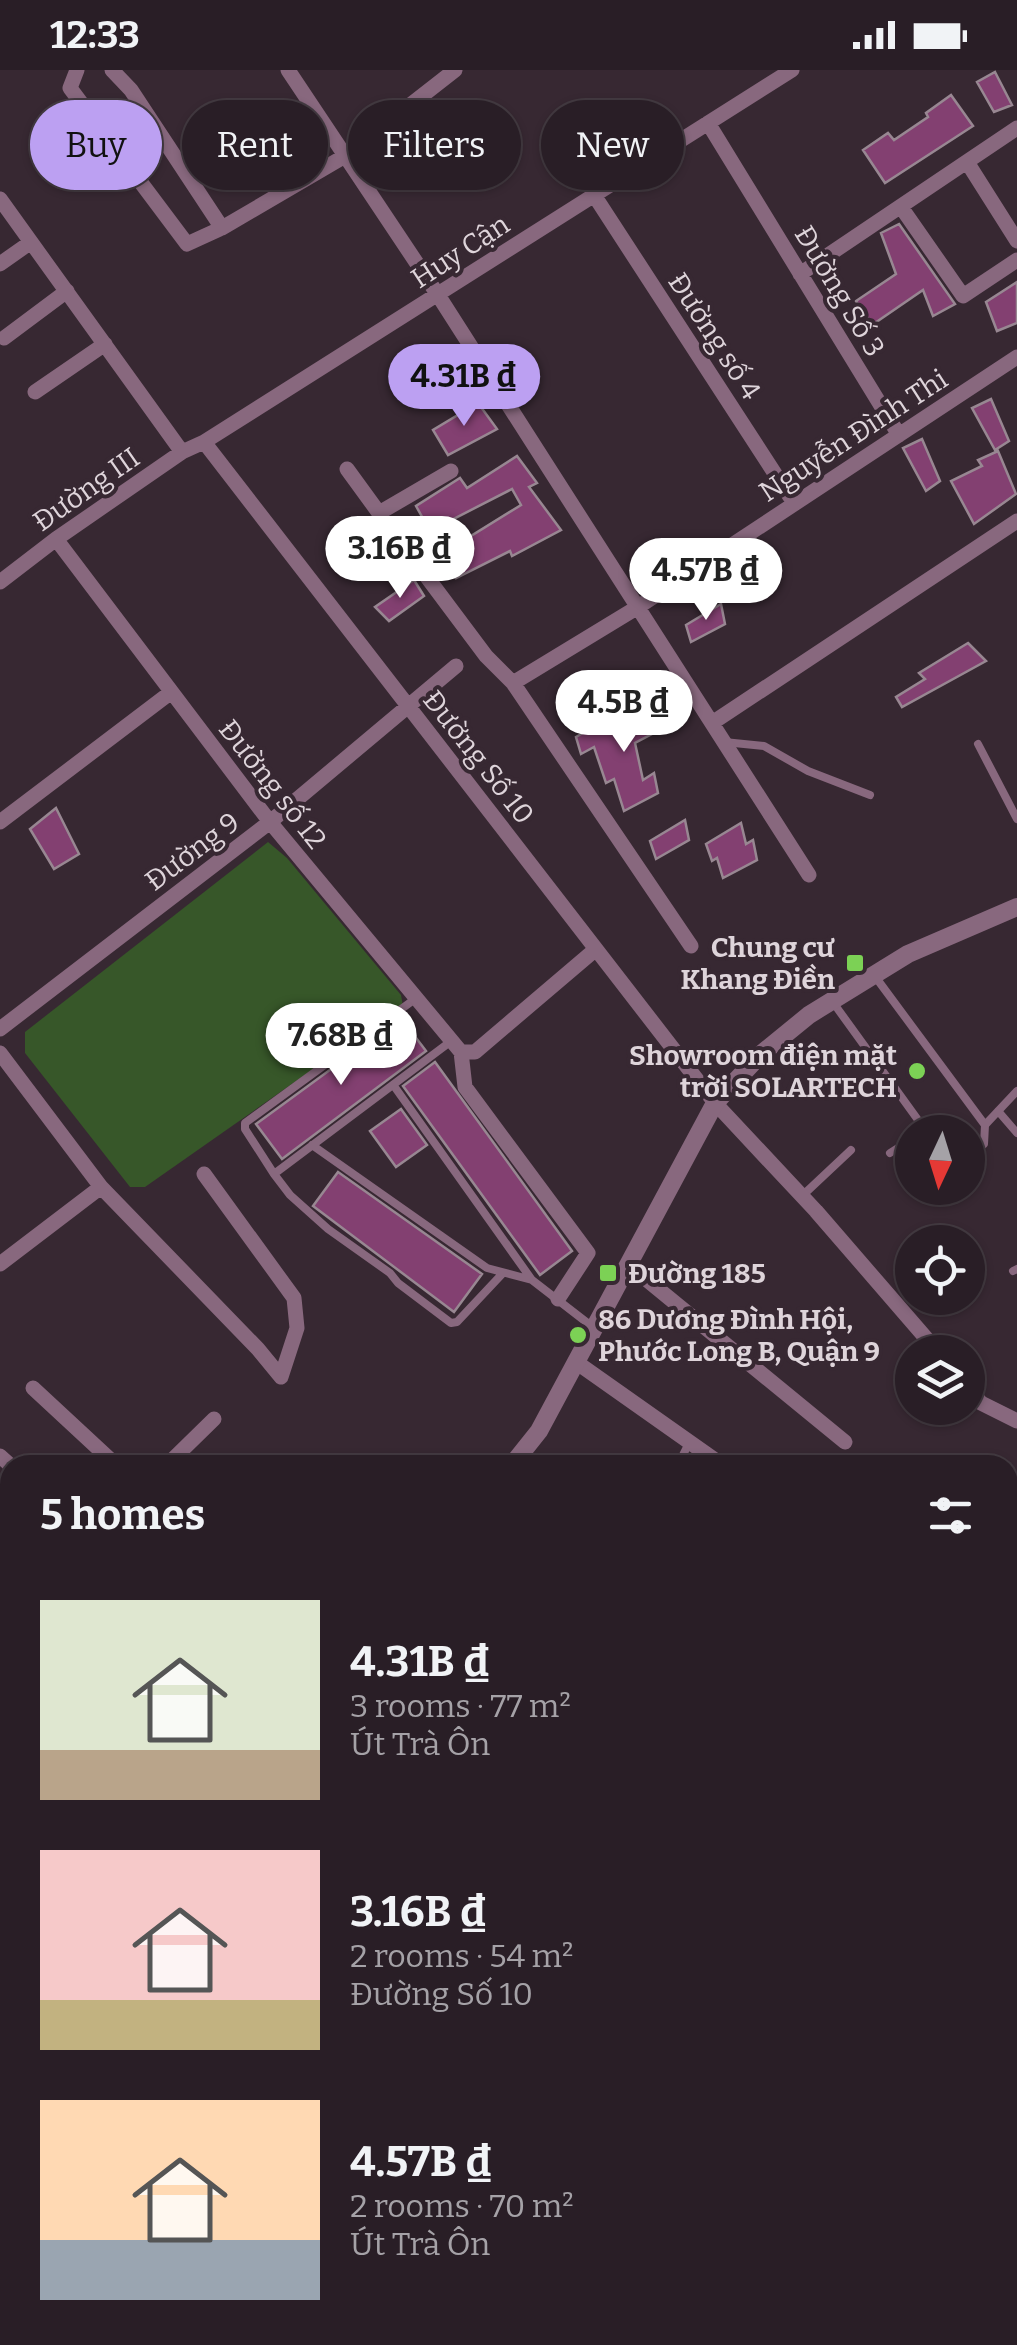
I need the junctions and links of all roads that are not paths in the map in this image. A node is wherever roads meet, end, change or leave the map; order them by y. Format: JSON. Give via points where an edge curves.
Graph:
{"nodes":[{"id":1,"x":77,"y":70,"type":"edge"},
{"id":2,"x":112,"y":70,"type":"edge"},
{"id":3,"x":288,"y":70,"type":"edge"},
{"id":4,"x":792,"y":70,"type":"edge"},
{"id":5,"x":444,"y":73,"type":"edge"},
{"id":6,"x":708,"y":123,"type":"junction"},
{"id":7,"x":1017,"y":128,"type":"edge"},
{"id":8,"x":345,"y":156,"type":"junction"},
{"id":9,"x":968,"y":162,"type":"junction"},
{"id":10,"x":594,"y":195,"type":"junction"},
{"id":11,"x":0,"y":198,"type":"edge"},
{"id":12,"x":901,"y":206,"type":"junction"},
{"id":13,"x":222,"y":228,"type":"junction"},
{"id":14,"x":1017,"y":241,"type":"edge"},
{"id":15,"x":31,"y":242,"type":"junction"},
{"id":16,"x":1017,"y":260,"type":"edge"},
{"id":17,"x":0,"y":264,"type":"edge"},
{"id":18,"x":800,"y":274,"type":"junction"},
{"id":19,"x":67,"y":292,"type":"junction"},
{"id":20,"x":438,"y":295,"type":"junction"},
{"id":21,"x":4,"y":338,"type":"dead end"},
{"id":22,"x":105,"y":344,"type":"junction"},
{"id":23,"x":1017,"y":357,"type":"edge"},
{"id":24,"x":35,"y":392,"type":"dead end"},
{"id":25,"x":898,"y":435,"type":"junction"},
{"id":26,"x":204,"y":442,"type":"junction"},
{"id":27,"x":182,"y":452,"type":"junction"},
{"id":28,"x":346,"y":469,"type":"dead end"},
{"id":29,"x":451,"y":471,"type":"dead end"},
{"id":30,"x":794,"y":504,"type":"junction"},
{"id":31,"x":379,"y":513,"type":"junction"},
{"id":32,"x":1017,"y":521,"type":"edge"},
{"id":33,"x":56,"y":539,"type":"junction"},
{"id":34,"x":0,"y":582,"type":"edge"},
{"id":35,"x":638,"y":607,"type":"junction"},
{"id":36,"x":456,"y":666,"type":"dead end"},
{"id":37,"x":513,"y":683,"type":"junction"},
{"id":38,"x":170,"y":694,"type":"junction"},
{"id":39,"x":408,"y":706,"type":"junction"},
{"id":40,"x":712,"y":723,"type":"junction"},
{"id":41,"x":724,"y":742,"type":"junction"},
{"id":42,"x":978,"y":744,"type":"dead end"},
{"id":43,"x":870,"y":796,"type":"dead end"},
{"id":44,"x":1017,"y":819,"type":"edge"},
{"id":45,"x":0,"y":822,"type":"edge"},
{"id":46,"x":270,"y":822,"type":"junction"},
{"id":47,"x":809,"y":875,"type":"dead end"},
{"id":48,"x":1017,"y":906,"type":"edge"},
{"id":49,"x":691,"y":946,"type":"dead end"},
{"id":50,"x":596,"y":949,"type":"junction"},
{"id":51,"x":874,"y":975,"type":"junction"},
{"id":52,"x":415,"y":999,"type":"junction"},
{"id":53,"x":832,"y":1001,"type":"junction"},
{"id":54,"x":0,"y":1029,"type":"edge"},
{"id":55,"x":455,"y":1047,"type":"junction"},
{"id":56,"x":0,"y":1053,"type":"edge"},
{"id":57,"x":394,"y":1086,"type":"junction"},
{"id":58,"x":1017,"y":1091,"type":"edge"},
{"id":59,"x":714,"y":1102,"type":"junction"},
{"id":60,"x":998,"y":1112,"type":"junction"},
{"id":61,"x":914,"y":1115,"type":"edge"},
{"id":62,"x":977,"y":1115,"type":"edge"},
{"id":63,"x":985,"y":1124,"type":"edge"},
{"id":64,"x":1017,"y":1133,"type":"edge"},
{"id":65,"x":312,"y":1145,"type":"junction"},
{"id":66,"x":852,"y":1150,"type":"dead end"},
{"id":67,"x":895,"y":1150,"type":"edge"},
{"id":68,"x":890,"y":1153,"type":"dead end"},
{"id":69,"x":204,"y":1174,"type":"dead end"},
{"id":70,"x":274,"y":1174,"type":"junction"},
{"id":71,"x":101,"y":1187,"type":"junction"},
{"id":72,"x":802,"y":1196,"type":"junction"},
{"id":73,"x":0,"y":1264,"type":"edge"},
{"id":74,"x":630,"y":1266,"type":"junction"},
{"id":75,"x":504,"y":1273,"type":"junction"},
{"id":76,"x":532,"y":1280,"type":"junction"},
{"id":77,"x":558,"y":1299,"type":"junction"},
{"id":78,"x":594,"y":1328,"type":"junction"},
{"id":79,"x":923,"y":1335,"type":"edge"},
{"id":80,"x":576,"y":1362,"type":"junction"},
{"id":81,"x":33,"y":1388,"type":"dead end"},
{"id":82,"x":985,"y":1405,"type":"edge"},
{"id":83,"x":214,"y":1419,"type":"dead end"},
{"id":84,"x":1017,"y":1422,"type":"edge"},
{"id":85,"x":845,"y":1442,"type":"dead end"},
{"id":86,"x":689,"y":1444,"type":"junction"},
{"id":87,"x":105,"y":1455,"type":"edge"},
{"id":88,"x":177,"y":1455,"type":"edge"},
{"id":89,"x":520,"y":1455,"type":"edge"},
{"id":90,"x":683,"y":1455,"type":"edge"},
{"id":91,"x":706,"y":1455,"type":"edge"}],
"edges":[{"from":1,"to":13,"type":"street","via":[[70,88],[187,244]]},
{"from":2,"to":13,"type":"street"},
{"from":3,"to":8,"type":"street"},
{"from":4,"to":6,"type":"street","name":"Huy Cận"},
{"from":5,"to":8,"type":"street"},
{"from":6,"to":10,"type":"street","name":"Huy Cận"},
{"from":6,"to":18,"type":"street","name":"Đường Số 3"},
{"from":7,"to":9,"type":"street"},
{"from":8,"to":13,"type":"street"},
{"from":8,"to":20,"type":"street"},
{"from":9,"to":12,"type":"street"},
{"from":9,"to":14,"type":"street"},
{"from":10,"to":20,"type":"street","name":"Huy Cận"},
{"from":10,"to":30,"type":"street","name":"Đường số 4"},
{"from":11,"to":15,"type":"street"},
{"from":12,"to":16,"type":"street","via":[[964,296]]},
{"from":12,"to":18,"type":"street"},
{"from":15,"to":17,"type":"street"},
{"from":15,"to":19,"type":"street"},
{"from":18,"to":25,"type":"street","name":"Đường Số 3"},
{"from":19,"to":21,"type":"street"},
{"from":19,"to":22,"type":"street"},
{"from":20,"to":26,"type":"street","name":"Huy Cận"},
{"from":20,"to":35,"type":"street"},
{"from":22,"to":24,"type":"street"},
{"from":22,"to":27,"type":"street"},
{"from":23,"to":25,"type":"street","name":"Nguyễn Đình Thi"},
{"from":25,"to":30,"type":"street","name":"Nguyễn Đình Thi"},
{"from":26,"to":27,"type":"street","name":"Đường III"},
{"from":26,"to":39,"type":"street","name":"Đường Số 10"},
{"from":27,"to":33,"type":"street","name":"Đường III"},
{"from":28,"to":31,"type":"street"},
{"from":29,"to":31,"type":"street"},
{"from":30,"to":35,"type":"street","name":"Nguyễn Đình Thi"},
{"from":31,"to":37,"type":"street"},
{"from":32,"to":40,"type":"street"},
{"from":33,"to":34,"type":"street","name":"Đường III"},
{"from":33,"to":38,"type":"street","name":"Đường số 12"},
{"from":35,"to":37,"type":"street","name":"Nguyễn Đình Thi"},
{"from":35,"to":40,"type":"street"},
{"from":36,"to":39,"type":"street","name":"Đường 9"},
{"from":37,"to":49,"type":"street"},
{"from":38,"to":45,"type":"street"},
{"from":38,"to":46,"type":"street","name":"Đường số 12"},
{"from":39,"to":46,"type":"street","name":"Đường 9"},
{"from":39,"to":50,"type":"street","name":"Đường Số 10"},
{"from":40,"to":41,"type":"street"},
{"from":41,"to":43,"type":"lane","via":[[764,746]]},
{"from":41,"to":47,"type":"street"},
{"from":42,"to":44,"type":"lane"},
{"from":46,"to":52,"type":"street","name":"Đường số 12"},
{"from":46,"to":54,"type":"street","name":"Đường 9"},
{"from":48,"to":51,"type":"street"},
{"from":50,"to":55,"type":"street","via":[[475,1052]]},
{"from":50,"to":59,"type":"street","name":"Đường Số 10"},
{"from":51,"to":53,"type":"street"},
{"from":51,"to":62,"type":"lane"},
{"from":52,"to":55,"type":"street","name":"Đường số 12"},
{"from":52,"to":70,"type":"lane","via":[[245,1123]]},
{"from":53,"to":59,"type":"street","via":[[760,1055]]},
{"from":53,"to":61,"type":"lane"},
{"from":55,"to":57,"type":"lane"},
{"from":55,"to":77,"type":"street","via":[[465,1086],[588,1254]]},
{"from":56,"to":71,"type":"street"},
{"from":57,"to":65,"type":"lane"},
{"from":57,"to":76,"type":"lane"},
{"from":58,"to":60,"type":"lane"},
{"from":59,"to":72,"type":"street","name":"Đường Số 10"},
{"from":59,"to":74,"type":"street"},
{"from":60,"to":63,"type":"lane"},
{"from":60,"to":64,"type":"lane"},
{"from":65,"to":70,"type":"lane"},
{"from":65,"to":75,"type":"lane","via":[[487,1268]]},
{"from":66,"to":72,"type":"lane"},
{"from":67,"to":68,"type":"lane"},
{"from":69,"to":71,"type":"street","via":[[294,1298],[297,1328],[281,1378]]},
{"from":70,"to":75,"type":"lane","via":[[328,1229],[451,1323]]},
{"from":71,"to":73,"type":"street"},
{"from":72,"to":79,"type":"street","name":"Đường Số 10"},
{"from":74,"to":78,"type":"street"},
{"from":74,"to":85,"type":"street"},
{"from":75,"to":76,"type":"lane"},
{"from":76,"to":77,"type":"lane"},
{"from":77,"to":78,"type":"lane"},
{"from":78,"to":80,"type":"street"},
{"from":80,"to":86,"type":"street"},
{"from":80,"to":89,"type":"street"},
{"from":81,"to":87,"type":"street"},
{"from":82,"to":84,"type":"street"},
{"from":83,"to":88,"type":"street"},
{"from":86,"to":90,"type":"lane"},
{"from":86,"to":91,"type":"street"}]}
